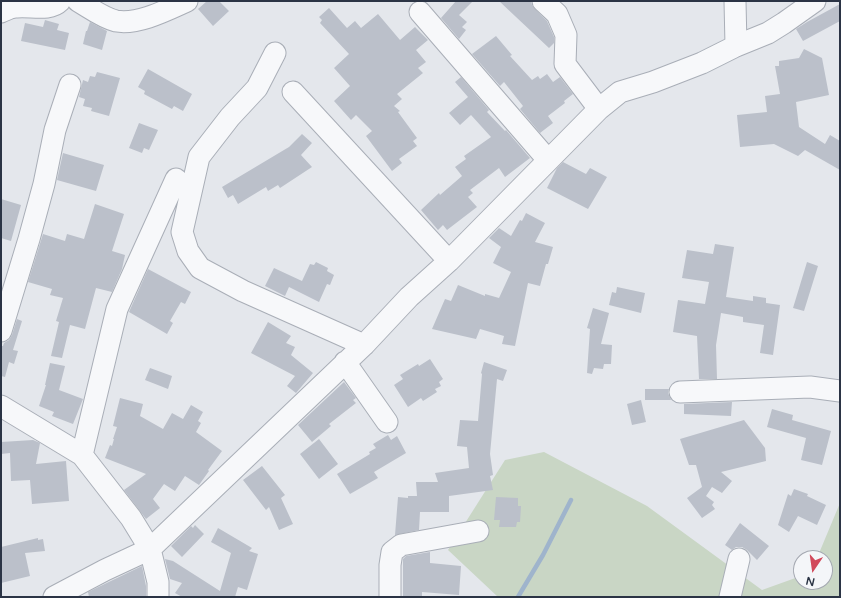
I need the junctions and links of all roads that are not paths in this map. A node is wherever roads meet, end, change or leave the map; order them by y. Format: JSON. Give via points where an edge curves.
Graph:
{"nodes":[{"id":1,"x":60,"y":1,"type":"edge"},
{"id":2,"x":78,"y":1,"type":"edge"},
{"id":3,"x":187,"y":1,"type":"edge"},
{"id":4,"x":544,"y":1,"type":"edge"},
{"id":5,"x":735,"y":1,"type":"edge"},
{"id":6,"x":815,"y":1,"type":"edge"},
{"id":7,"x":1,"y":12,"type":"edge"},
{"id":8,"x":420,"y":12,"type":"dead end"},
{"id":9,"x":736,"y":46,"type":"junction"},
{"id":10,"x":275,"y":53,"type":"dead end"},
{"id":11,"x":70,"y":85,"type":"dead end"},
{"id":12,"x":293,"y":92,"type":"dead end"},
{"id":13,"x":599,"y":109,"type":"junction"},
{"id":14,"x":548,"y":160,"type":"junction"},
{"id":15,"x":176,"y":179,"type":"dead end"},
{"id":16,"x":449,"y":261,"type":"junction"},
{"id":17,"x":1,"y":332,"type":"edge"},
{"id":18,"x":364,"y":345,"type":"junction"},
{"id":19,"x":346,"y":362,"type":"junction"},
{"id":20,"x":840,"y":391,"type":"edge"},
{"id":21,"x":680,"y":392,"type":"dead end"},
{"id":22,"x":1,"y":406,"type":"edge"},
{"id":23,"x":387,"y":422,"type":"dead end"},
{"id":24,"x":82,"y":455,"type":"junction"},
{"id":25,"x":478,"y":531,"type":"dead end"},
{"id":26,"x":150,"y":549,"type":"junction"},
{"id":27,"x":739,"y":559,"type":"dead end"},
{"id":28,"x":54,"y":597,"type":"edge"},
{"id":29,"x":158,"y":597,"type":"edge"},
{"id":30,"x":390,"y":597,"type":"edge"},
{"id":31,"x":730,"y":597,"type":"edge"}],
"edges":[{"from":1,"to":7,"type":"street","via":[[47,7],[16,7]]},
{"from":2,"to":3,"type":"street","via":[[115,21],[128,22]]},
{"from":4,"to":13,"type":"street","via":[[557,14],[566,35],[565,64]]},
{"from":5,"to":9,"type":"street"},
{"from":6,"to":9,"type":"street","via":[[768,33]]},
{"from":8,"to":14,"type":"street"},
{"from":9,"to":13,"type":"street","via":[[702,63],[620,92]]},
{"from":10,"to":18,"type":"street","via":[[258,88],[230,117],[198,157],[182,232],[188,251],[200,268],[243,291]]},
{"from":11,"to":17,"type":"street","via":[[55,130],[44,184]]},
{"from":12,"to":16,"type":"street"},
{"from":13,"to":14,"type":"street"},
{"from":14,"to":16,"type":"street"},
{"from":15,"to":24,"type":"street","via":[[118,309]]},
{"from":16,"to":18,"type":"street","via":[[409,297]]},
{"from":18,"to":19,"type":"street"},
{"from":19,"to":23,"type":"street"},
{"from":19,"to":26,"type":"street"},
{"from":20,"to":21,"type":"street","via":[[810,387]]},
{"from":22,"to":24,"type":"street"},
{"from":24,"to":26,"type":"street","via":[[131,518]]},
{"from":25,"to":30,"type":"street","via":[[402,545],[392,552]]},
{"from":26,"to":28,"type":"street"},
{"from":26,"to":29,"type":"street","via":[[158,582]]},
{"from":27,"to":31,"type":"street"}]}
